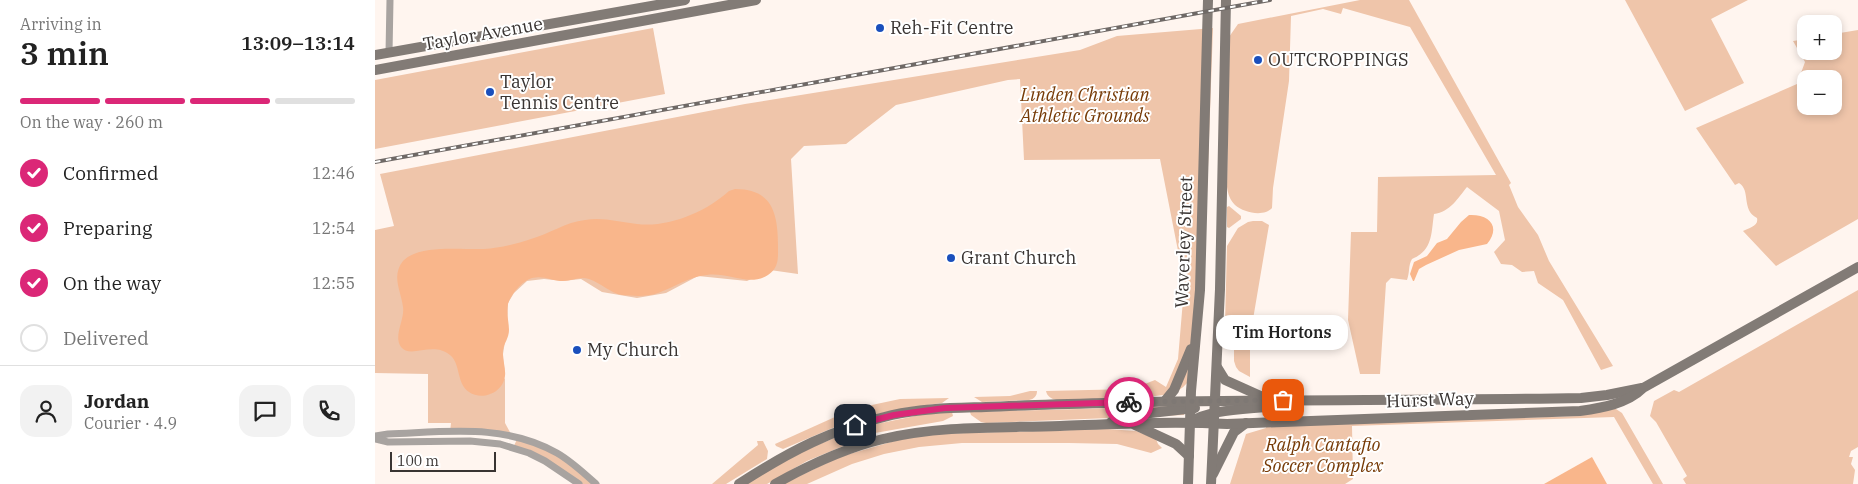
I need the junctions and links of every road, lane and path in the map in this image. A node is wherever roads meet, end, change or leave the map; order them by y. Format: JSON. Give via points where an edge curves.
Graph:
{"nodes":[{"id":1,"x":390,"y":0,"type":"edge"},
{"id":2,"x":685,"y":0,"type":"edge"},
{"id":3,"x":756,"y":0,"type":"edge"},
{"id":4,"x":1208,"y":0,"type":"edge"},
{"id":5,"x":1226,"y":0,"type":"edge"},
{"id":6,"x":613,"y":13,"type":"junction"},
{"id":7,"x":596,"y":30,"type":"junction"},
{"id":8,"x":389,"y":53,"type":"junction"},
{"id":9,"x":375,"y":55,"type":"edge"},
{"id":10,"x":375,"y":70,"type":"edge"},
{"id":11,"x":1858,"y":266,"type":"edge"},
{"id":12,"x":1196,"y":336,"type":"junction"},
{"id":13,"x":1217,"y":367,"type":"junction"},
{"id":14,"x":1643,"y":388,"type":"junction"},
{"id":15,"x":1215,"y":400,"type":"junction"},
{"id":16,"x":1268,"y":400,"type":"junction"},
{"id":17,"x":1311,"y":400,"type":"junction"},
{"id":18,"x":1165,"y":402,"type":"junction"},
{"id":19,"x":1190,"y":405,"type":"junction"},
{"id":20,"x":1214,"y":412,"type":"junction"},
{"id":21,"x":1190,"y":423,"type":"junction"},
{"id":22,"x":1213,"y":423,"type":"junction"},
{"id":23,"x":1246,"y":423,"type":"junction"},
{"id":24,"x":1105,"y":424,"type":"junction"},
{"id":25,"x":1132,"y":424,"type":"junction"},
{"id":26,"x":375,"y":438,"type":"edge"},
{"id":27,"x":1189,"y":456,"type":"junction"},
{"id":28,"x":1211,"y":481,"type":"edge"},
{"id":29,"x":579,"y":484,"type":"edge"},
{"id":30,"x":596,"y":484,"type":"edge"},
{"id":31,"x":739,"y":484,"type":"edge"},
{"id":32,"x":775,"y":484,"type":"edge"},
{"id":33,"x":1187,"y":484,"type":"edge"}],
"edges":[{"from":1,"to":8,"type":"street"},
{"from":2,"to":6,"type":"main road","name":"Taylor Avenue"},
{"from":3,"to":7,"type":"main road","name":"Taylor Avenue"},
{"from":4,"to":12,"type":"main road","name":"Waverley Street"},
{"from":5,"to":13,"type":"main road","name":"Waverley Street"},
{"from":6,"to":7,"type":"main road"},
{"from":6,"to":8,"type":"main road","name":"Taylor Avenue"},
{"from":7,"to":10,"type":"main road","name":"Taylor Avenue"},
{"from":8,"to":9,"type":"main road","name":"Taylor Avenue"},
{"from":11,"to":14,"type":"main road","name":"Hurst Way"},
{"from":12,"to":18,"type":"main road","via":[[1174,390]]},
{"from":12,"to":19,"type":"main road","name":"Waverley Street"},
{"from":13,"to":15,"type":"main road","name":"Waverley Street"},
{"from":13,"to":16,"type":"main road","via":[[1225,380]]},
{"from":14,"to":17,"type":"main road","name":"Hurst Way","via":[[1581,398]]},
{"from":14,"to":23,"type":"main road","name":"Hurst Way","via":[[1622,401],[1580,412]]},
{"from":15,"to":16,"type":"main road","name":"Hurst Way"},
{"from":15,"to":19,"type":"main road","name":"Hurst Way"},
{"from":15,"to":20,"type":"main road","name":"Waverley Street"},
{"from":16,"to":17,"type":"main road","name":"Hurst Way"},
{"from":17,"to":20,"type":"main road"},
{"from":18,"to":19,"type":"main road"},
{"from":18,"to":31,"type":"main road","via":[[945,408],[894,415],[814,440]]},
{"from":19,"to":21,"type":"main road","name":"Waverley Street"},
{"from":19,"to":24,"type":"main road","via":[[1124,416]]},
{"from":20,"to":21,"type":"main road"},
{"from":20,"to":22,"type":"main road","name":"Waverley Street"},
{"from":21,"to":22,"type":"main road","name":"Hurst Way"},
{"from":21,"to":25,"type":"main road","name":"Hurst Way"},
{"from":21,"to":27,"type":"main road","name":"Waverley Street"},
{"from":22,"to":23,"type":"main road","name":"Hurst Way"},
{"from":22,"to":28,"type":"main road","name":"Waverley Street"},
{"from":23,"to":28,"type":"main road","via":[[1234,432]]},
{"from":24,"to":25,"type":"main road","name":"Hurst Way"},
{"from":24,"to":32,"type":"main road","name":"Hurst Way","via":[[918,432],[860,445]]},
{"from":25,"to":27,"type":"main road","via":[[1176,444]]},
{"from":26,"to":29,"type":"street","via":[[388,442],[500,444],[545,461]]},
{"from":26,"to":30,"type":"street","via":[[388,434],[501,433],[559,454]]},
{"from":27,"to":33,"type":"main road","name":"Waverley Street"}]}
